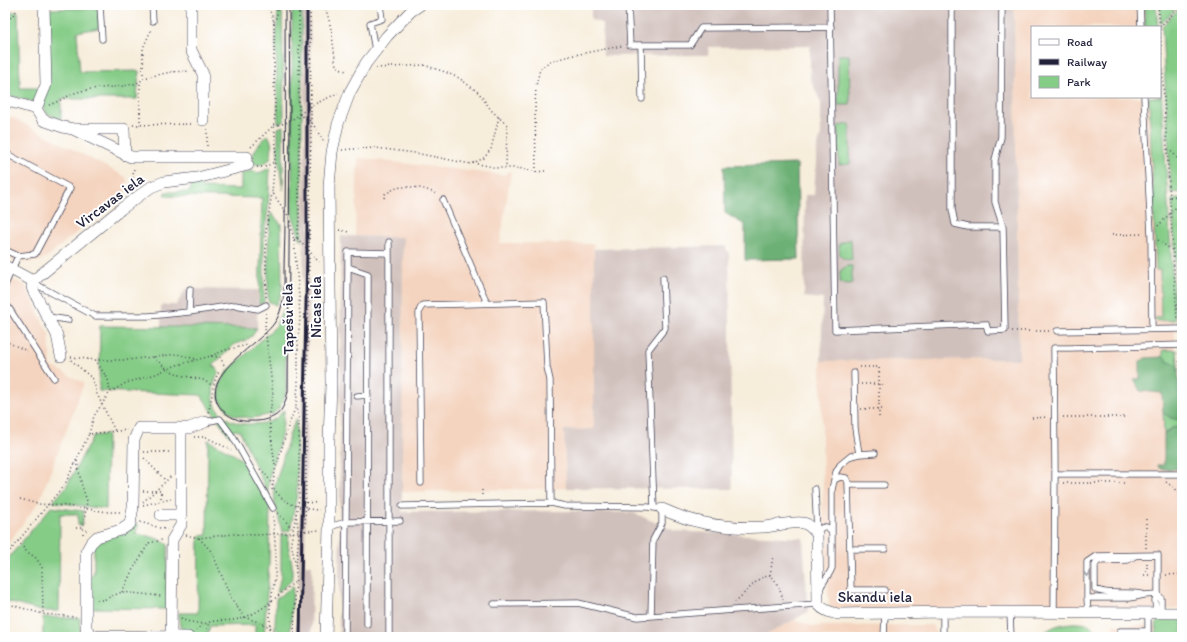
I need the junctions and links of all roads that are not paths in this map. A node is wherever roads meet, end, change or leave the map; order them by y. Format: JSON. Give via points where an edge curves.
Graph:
{"nodes":[{"id":1,"x":44,"y":5,"type":"edge"},
{"id":2,"x":100,"y":5,"type":"edge"},
{"id":3,"x":152,"y":5,"type":"edge"},
{"id":4,"x":191,"y":5,"type":"edge"},
{"id":5,"x":380,"y":5,"type":"edge"},
{"id":6,"x":420,"y":5,"type":"edge"},
{"id":7,"x":628,"y":5,"type":"edge"},
{"id":8,"x":830,"y":5,"type":"edge"},
{"id":9,"x":952,"y":5,"type":"edge"},
{"id":10,"x":1002,"y":5,"type":"edge"},
{"id":11,"x":1140,"y":5,"type":"edge"},
{"id":12,"x":153,"y":21,"type":"road end"},
{"id":13,"x":1140,"y":26,"type":"edge"},
{"id":14,"x":831,"y":27,"type":"junction"},
{"id":15,"x":102,"y":39,"type":"dead end"},
{"id":16,"x":641,"y":45,"type":"junction"},
{"id":17,"x":375,"y":50,"type":"junction"},
{"id":18,"x":1144,"y":98,"type":"edge"},
{"id":19,"x":642,"y":99,"type":"dead end"},
{"id":20,"x":5,"y":100,"type":"edge"},
{"id":21,"x":36,"y":109,"type":"junction"},
{"id":22,"x":201,"y":123,"type":"road end"},
{"id":23,"x":73,"y":128,"type":"junction"},
{"id":24,"x":125,"y":155,"type":"junction"},
{"id":25,"x":5,"y":158,"type":"edge"},
{"id":26,"x":443,"y":200,"type":"road end"},
{"id":27,"x":1003,"y":227,"type":"junction"},
{"id":28,"x":389,"y":242,"type":"dead end"},
{"id":29,"x":5,"y":250,"type":"edge"},
{"id":30,"x":390,"y":253,"type":"junction"},
{"id":31,"x":18,"y":256,"type":"junction"},
{"id":32,"x":348,"y":267,"type":"junction"},
{"id":33,"x":8,"y":268,"type":"edge"},
{"id":34,"x":663,"y":278,"type":"dead end"},
{"id":35,"x":33,"y":281,"type":"junction"},
{"id":36,"x":5,"y":284,"type":"edge"},
{"id":37,"x":190,"y":289,"type":"dead end"},
{"id":38,"x":5,"y":302,"type":"edge"},
{"id":39,"x":487,"y":303,"type":"junction"},
{"id":40,"x":266,"y":306,"type":"road end"},
{"id":41,"x":189,"y":312,"type":"junction"},
{"id":42,"x":47,"y":316,"type":"junction"},
{"id":43,"x":68,"y":320,"type":"dead end"},
{"id":44,"x":1152,"y":329,"type":"junction"},
{"id":45,"x":1180,"y":329,"type":"edge"},
{"id":46,"x":1057,"y":331,"type":"road end"},
{"id":47,"x":1180,"y":345,"type":"edge"},
{"id":48,"x":61,"y":356,"type":"dead end"},
{"id":49,"x":854,"y":373,"type":"road end"},
{"id":50,"x":54,"y":378,"type":"dead end"},
{"id":51,"x":357,"y":396,"type":"dead end"},
{"id":52,"x":368,"y":396,"type":"junction"},
{"id":53,"x":205,"y":422,"type":"joint"},
{"id":54,"x":181,"y":428,"type":"junction"},
{"id":55,"x":875,"y":453,"type":"dead end"},
{"id":56,"x":859,"y":454,"type":"junction"},
{"id":57,"x":1055,"y":474,"type":"junction"},
{"id":58,"x":1182,"y":474,"type":"edge"},
{"id":59,"x":834,"y":480,"type":"junction"},
{"id":60,"x":421,"y":483,"type":"dead end"},
{"id":61,"x":848,"y":485,"type":"junction"},
{"id":62,"x":884,"y":485,"type":"dead end"},
{"id":63,"x":815,"y":489,"type":"dead end"},
{"id":64,"x":551,"y":503,"type":"junction"},
{"id":65,"x":402,"y":506,"type":"dead end"},
{"id":66,"x":273,"y":508,"type":"road end"},
{"id":67,"x":658,"y":509,"type":"junction"},
{"id":68,"x":161,"y":515,"type":"dead end"},
{"id":69,"x":181,"y":515,"type":"junction"},
{"id":70,"x":368,"y":521,"type":"junction"},
{"id":71,"x":389,"y":521,"type":"junction"},
{"id":72,"x":400,"y":521,"type":"dead end"},
{"id":73,"x":346,"y":522,"type":"junction"},
{"id":74,"x":329,"y":527,"type":"junction"},
{"id":75,"x":817,"y":534,"type":"junction"},
{"id":76,"x":832,"y":534,"type":"junction"},
{"id":77,"x":850,"y":549,"type":"junction"},
{"id":78,"x":885,"y":549,"type":"dead end"},
{"id":79,"x":1135,"y":555,"type":"junction"},
{"id":80,"x":885,"y":590,"type":"dead end"},
{"id":81,"x":1158,"y":594,"type":"junction"},
{"id":82,"x":1144,"y":595,"type":"junction"},
{"id":83,"x":1088,"y":598,"type":"junction"},
{"id":84,"x":818,"y":600,"type":"junction"},
{"id":85,"x":494,"y":604,"type":"dead end"},
{"id":86,"x":943,"y":612,"type":"junction"},
{"id":87,"x":885,"y":613,"type":"junction"},
{"id":88,"x":1010,"y":613,"type":"junction"},
{"id":89,"x":1054,"y":613,"type":"junction"},
{"id":90,"x":1088,"y":613,"type":"junction"},
{"id":91,"x":1155,"y":613,"type":"junction"},
{"id":92,"x":1182,"y":613,"type":"edge"},
{"id":93,"x":651,"y":616,"type":"junction"},
{"id":94,"x":367,"y":624,"type":"dead end"},
{"id":95,"x":1148,"y":634,"type":"edge"},
{"id":96,"x":171,"y":636,"type":"edge"},
{"id":97,"x":345,"y":636,"type":"edge"},
{"id":98,"x":190,"y":637,"type":"edge"},
{"id":99,"x":326,"y":637,"type":"edge"},
{"id":100,"x":358,"y":637,"type":"edge"},
{"id":101,"x":389,"y":637,"type":"edge"},
{"id":102,"x":884,"y":637,"type":"edge"},
{"id":103,"x":943,"y":637,"type":"edge"},
{"id":104,"x":1011,"y":637,"type":"edge"},
{"id":105,"x":1120,"y":637,"type":"edge"}],
"edges":[{"from":1,"to":21,"type":"street","via":[[46,85]]},
{"from":2,"to":15,"type":"lane"},
{"from":3,"to":12,"type":"lane"},
{"from":4,"to":22,"type":"street","via":[[191,50],[203,74]]},
{"from":5,"to":17,"type":"lane","via":[[382,19],[370,23]]},
{"from":6,"to":17,"type":"street","name":"Nīcas iela","via":[[411,11]]},
{"from":7,"to":16,"type":"lane","via":[[630,45]]},
{"from":8,"to":14,"type":"lane"},
{"from":9,"to":27,"type":"lane","via":[[952,209],[955,224],[968,227]]},
{"from":10,"to":27,"type":"lane","via":[[1001,137],[995,160],[995,202]]},
{"from":11,"to":13,"type":"lane"},
{"from":14,"to":16,"type":"lane","via":[[701,28],[690,45]]},
{"from":14,"to":27,"type":"lane","via":[[835,330],[986,324],[988,331],[1005,330]]},
{"from":16,"to":19,"type":"lane"},
{"from":17,"to":74,"type":"street","name":"Nīcas iela","via":[[350,92],[338,124],[332,152]]},
{"from":18,"to":44,"type":"lane","via":[[1151,234]]},
{"from":20,"to":21,"type":"street","name":"Vircavas iela"},
{"from":21,"to":23,"type":"street","name":"Vircavas iela","via":[[43,120]]},
{"from":23,"to":24,"type":"street","name":"Vircavas iela"},
{"from":23,"to":24,"type":"street","via":[[124,129]]},
{"from":24,"to":35,"type":"street","name":"Vircavas iela","via":[[136,158],[208,157],[248,161],[197,178],[164,182],[151,187]]},
{"from":25,"to":31,"type":"lane","via":[[7,154],[70,188],[35,254]]},
{"from":26,"to":39,"type":"lane"},
{"from":28,"to":30,"type":"lane"},
{"from":29,"to":31,"type":"lane"},
{"from":30,"to":32,"type":"lane","via":[[348,252]]},
{"from":30,"to":71,"type":"lane"},
{"from":31,"to":33,"type":"lane"},
{"from":32,"to":52,"type":"lane","via":[[368,274]]},
{"from":32,"to":73,"type":"lane"},
{"from":33,"to":35,"type":"street"},
{"from":33,"to":36,"type":"lane"},
{"from":34,"to":67,"type":"lane","via":[[665,328],[648,350]]},
{"from":35,"to":41,"type":"lane","via":[[94,316],[149,316]]},
{"from":35,"to":42,"type":"street","via":[[33,290]]},
{"from":37,"to":41,"type":"lane"},
{"from":38,"to":50,"type":"lane"},
{"from":39,"to":60,"type":"lane","via":[[423,304],[420,309]]},
{"from":39,"to":64,"type":"lane","via":[[544,302],[550,380]]},
{"from":40,"to":41,"type":"lane","via":[[258,309],[235,305]]},
{"from":42,"to":43,"type":"lane"},
{"from":42,"to":48,"type":"street","via":[[57,335]]},
{"from":44,"to":45,"type":"lane"},
{"from":44,"to":46,"type":"lane"},
{"from":47,"to":57,"type":"lane","via":[[1054,348]]},
{"from":49,"to":56,"type":"lane","via":[[855,428]]},
{"from":51,"to":52,"type":"lane"},
{"from":52,"to":70,"type":"lane"},
{"from":53,"to":54,"type":"street"},
{"from":53,"to":66,"type":"lane","via":[[220,419]]},
{"from":54,"to":69,"type":"street"},
{"from":54,"to":96,"type":"street","via":[[139,428],[134,440],[136,452],[130,524],[121,530],[97,537],[86,552],[86,628],[92,636]]},
{"from":55,"to":56,"type":"lane"},
{"from":56,"to":59,"type":"lane","via":[[851,456],[840,465]]},
{"from":57,"to":58,"type":"lane"},
{"from":57,"to":89,"type":"lane"},
{"from":59,"to":61,"type":"lane","via":[[846,478]]},
{"from":59,"to":76,"type":"lane"},
{"from":61,"to":62,"type":"lane"},
{"from":61,"to":77,"type":"lane"},
{"from":63,"to":75,"type":"lane"},
{"from":64,"to":65,"type":"lane"},
{"from":64,"to":67,"type":"lane","via":[[565,506]]},
{"from":67,"to":75,"type":"street","via":[[721,526],[752,527],[804,523]]},
{"from":67,"to":93,"type":"lane","via":[[662,523],[653,540]]},
{"from":68,"to":69,"type":"street"},
{"from":69,"to":96,"type":"street","via":[[181,525],[174,536]]},
{"from":70,"to":71,"type":"lane"},
{"from":70,"to":73,"type":"lane"},
{"from":70,"to":94,"type":"lane"},
{"from":71,"to":72,"type":"lane"},
{"from":71,"to":101,"type":"lane"},
{"from":73,"to":74,"type":"lane"},
{"from":73,"to":97,"type":"lane"},
{"from":74,"to":99,"type":"street","name":"Nīcas iela"},
{"from":75,"to":76,"type":"lane","via":[[819,529],[827,527]]},
{"from":75,"to":84,"type":"street","name":"Skandu iela"},
{"from":76,"to":84,"type":"lane","via":[[832,568],[824,581]]},
{"from":77,"to":78,"type":"lane"},
{"from":77,"to":80,"type":"lane","via":[[851,590]]},
{"from":79,"to":81,"type":"lane","via":[[1158,555]]},
{"from":79,"to":82,"type":"lane","via":[[1128,560],[1098,561],[1095,565],[1095,589],[1102,592],[1131,592]]},
{"from":79,"to":83,"type":"lane","one_way":true,"via":[[1096,556],[1087,562]]},
{"from":81,"to":82,"type":"lane"},
{"from":81,"to":91,"type":"lane","via":[[1161,598]]},
{"from":82,"to":83,"type":"lane","via":[[1130,598]]},
{"from":83,"to":90,"type":"lane"},
{"from":84,"to":87,"type":"street","name":"Skandu iela","via":[[824,610],[838,614]]},
{"from":84,"to":93,"type":"lane","via":[[785,606]]},
{"from":85,"to":93,"type":"lane","via":[[578,603],[637,617]]},
{"from":86,"to":87,"type":"street","name":"Skandu iela"},
{"from":86,"to":88,"type":"street","name":"Skandu iela"},
{"from":86,"to":103,"type":"lane"},
{"from":87,"to":102,"type":"lane"},
{"from":88,"to":89,"type":"street","name":"Skandu iela"},
{"from":88,"to":104,"type":"lane"},
{"from":89,"to":90,"type":"street","name":"Skandu iela"},
{"from":90,"to":91,"type":"street","name":"Skandu iela"},
{"from":91,"to":92,"type":"street","name":"Skandu iela"},
{"from":91,"to":95,"type":"lane"},
{"from":95,"to":105,"type":"lane","via":[[1120,631]]},
{"from":96,"to":98,"type":"street"},
{"from":97,"to":100,"type":"lane"}]}
